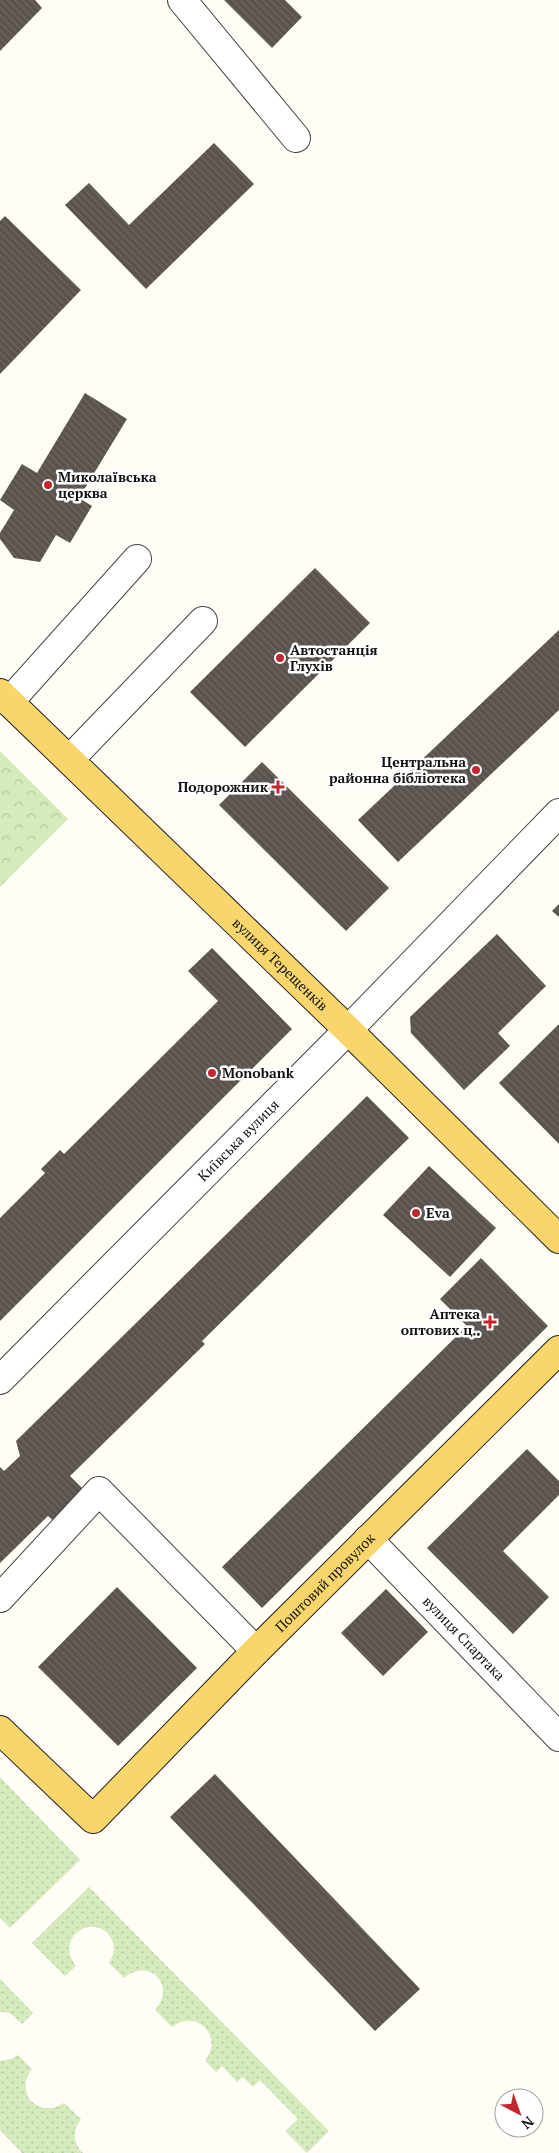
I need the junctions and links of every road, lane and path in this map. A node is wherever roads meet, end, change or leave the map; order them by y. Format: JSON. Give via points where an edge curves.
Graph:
{"nodes":[{"id":1,"x":182,"y":0,"type":"edge"},
{"id":2,"x":296,"y":138,"type":"dead end"},
{"id":3,"x":137,"y":559,"type":"dead end"},
{"id":4,"x":203,"y":621,"type":"dead end"},
{"id":5,"x":4,"y":698,"type":"edge"},
{"id":6,"x":70,"y":759,"type":"junction"},
{"id":7,"x":559,"y":813,"type":"edge"},
{"id":8,"x":348,"y":1030,"type":"junction"},
{"id":9,"x":559,"y":1238,"type":"edge"},
{"id":10,"x":559,"y":1350,"type":"edge"},
{"id":11,"x":0,"y":1380,"type":"edge"},
{"id":12,"x":368,"y":1539,"type":"junction"},
{"id":13,"x":0,"y":1598,"type":"edge"},
{"id":14,"x":256,"y":1651,"type":"junction"},
{"id":15,"x":0,"y":1730,"type":"edge"},
{"id":16,"x":559,"y":1737,"type":"edge"}],
"edges":[{"from":1,"to":2,"type":"street"},
{"from":3,"to":5,"type":"street"},
{"from":4,"to":6,"type":"street"},
{"from":5,"to":6,"type":"main road","name":"вулиця Терещенків"},
{"from":6,"to":8,"type":"main road","name":"вулиця Терещенків"},
{"from":7,"to":8,"type":"street","name":"Київська вулиця"},
{"from":8,"to":9,"type":"main road","name":"вулиця Терещенків"},
{"from":8,"to":11,"type":"street","name":"Київська вулиця"},
{"from":10,"to":12,"type":"main road","name":"Поштовий провулок"},
{"from":12,"to":14,"type":"main road","name":"Поштовий провулок"},
{"from":12,"to":16,"type":"street","name":"вулиця Спартака"},
{"from":13,"to":14,"type":"street","via":[[100,1490]]},
{"from":14,"to":15,"type":"main road","name":"Поштовий провулок","via":[[92,1818]]}]}
